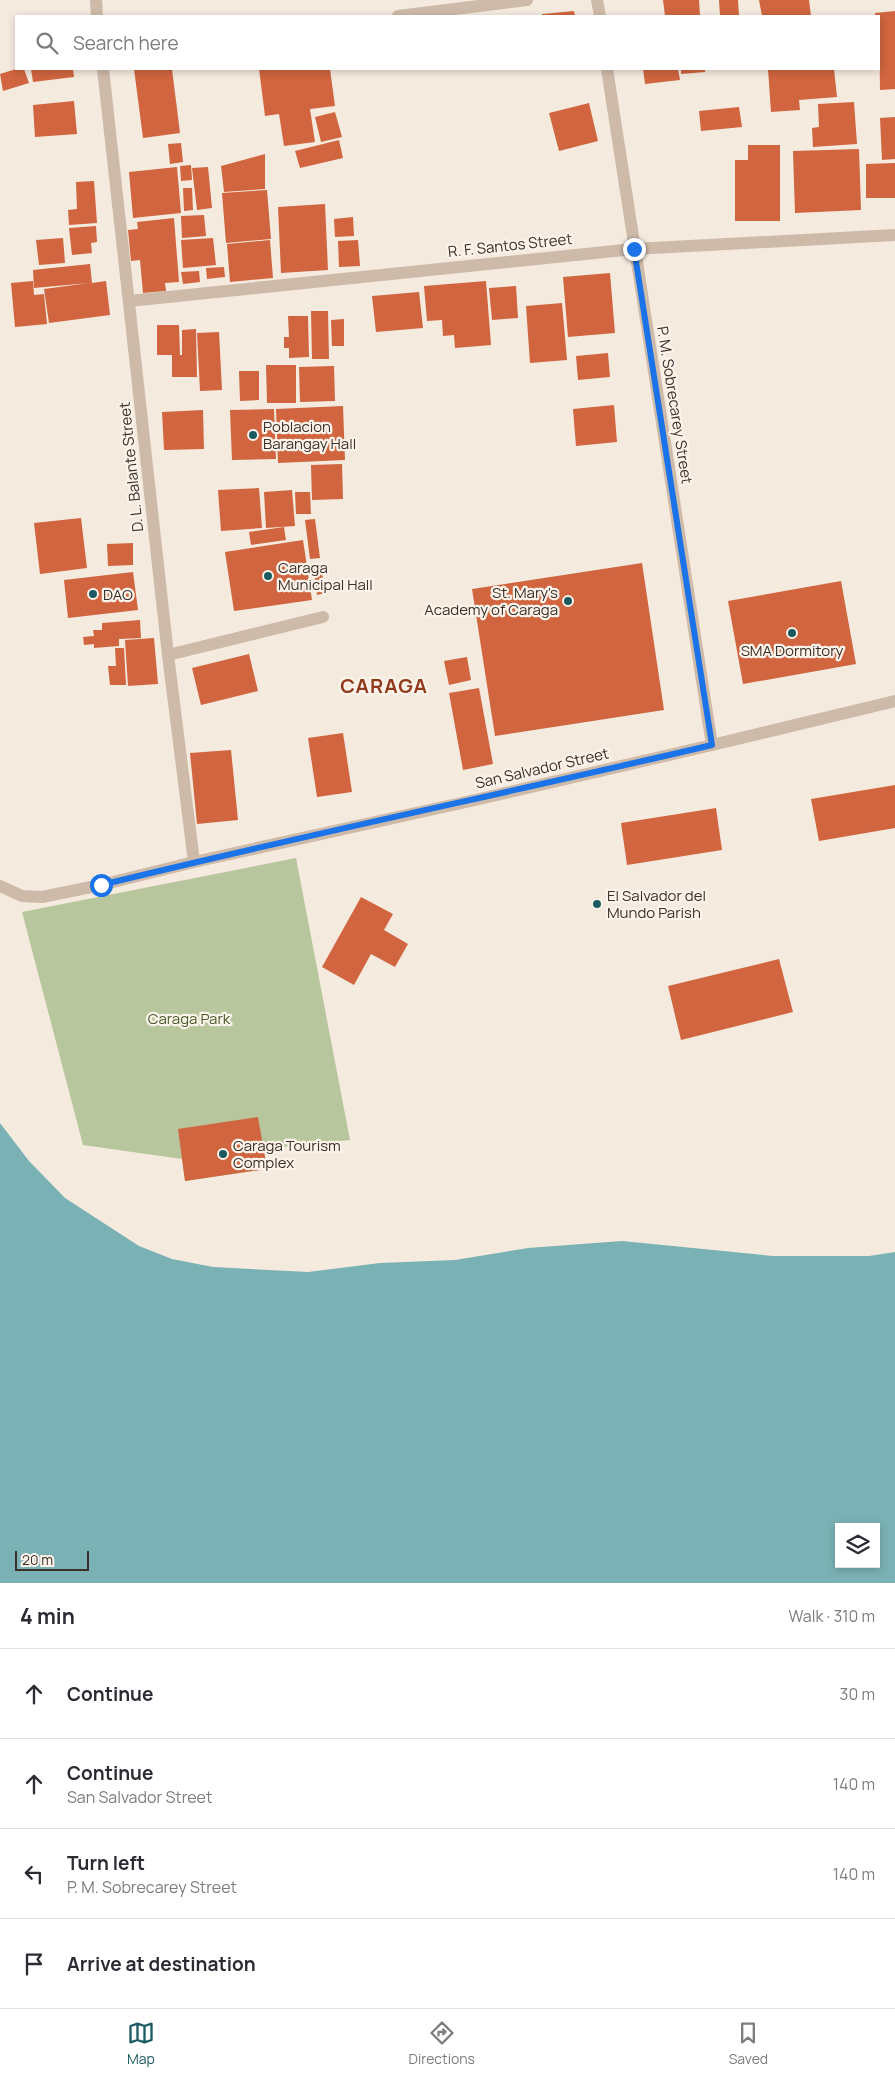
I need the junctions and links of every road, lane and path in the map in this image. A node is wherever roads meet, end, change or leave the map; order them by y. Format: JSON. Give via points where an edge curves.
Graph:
{"nodes":[{"id":1,"x":96,"y":0,"type":"edge"},
{"id":2,"x":527,"y":0,"type":"edge"},
{"id":3,"x":597,"y":0,"type":"edge"},
{"id":4,"x":97,"y":15,"type":"edge"},
{"id":5,"x":406,"y":15,"type":"edge"},
{"id":6,"x":600,"y":15,"type":"edge"},
{"id":7,"x":103,"y":70,"type":"edge"},
{"id":8,"x":608,"y":70,"type":"edge"},
{"id":9,"x":895,"y":235,"type":"edge"},
{"id":10,"x":634,"y":249,"type":"junction"},
{"id":11,"x":129,"y":301,"type":"junction"},
{"id":12,"x":323,"y":617,"type":"dead end"},
{"id":13,"x":168,"y":655,"type":"junction"},
{"id":14,"x":895,"y":700,"type":"edge"},
{"id":15,"x":712,"y":745,"type":"junction"},
{"id":16,"x":194,"y":862,"type":"junction"},
{"id":17,"x":0,"y":886,"type":"edge"}],
"edges":[{"from":1,"to":4,"type":"street"},
{"from":2,"to":5,"type":"street"},
{"from":3,"to":6,"type":"street"},
{"from":7,"to":11,"type":"street","name":"D. L. Balante Street"},
{"from":8,"to":10,"type":"street","name":"P. M. Sobrecarey Street"},
{"from":9,"to":10,"type":"street","name":"R. F. Santos Street"},
{"from":10,"to":11,"type":"street","name":"R. F. Santos Street"},
{"from":10,"to":15,"type":"street","name":"P. M. Sobrecarey Street"},
{"from":11,"to":13,"type":"street","name":"D. L. Balante Street"},
{"from":12,"to":13,"type":"street"},
{"from":13,"to":16,"type":"street","name":"D. L. Balante Street"},
{"from":14,"to":15,"type":"street","name":"San Salvador Street"},
{"from":15,"to":16,"type":"street","name":"San Salvador Street"},
{"from":16,"to":17,"type":"street","name":"San Salvador Street","via":[[42,897],[22,896]]}]}
